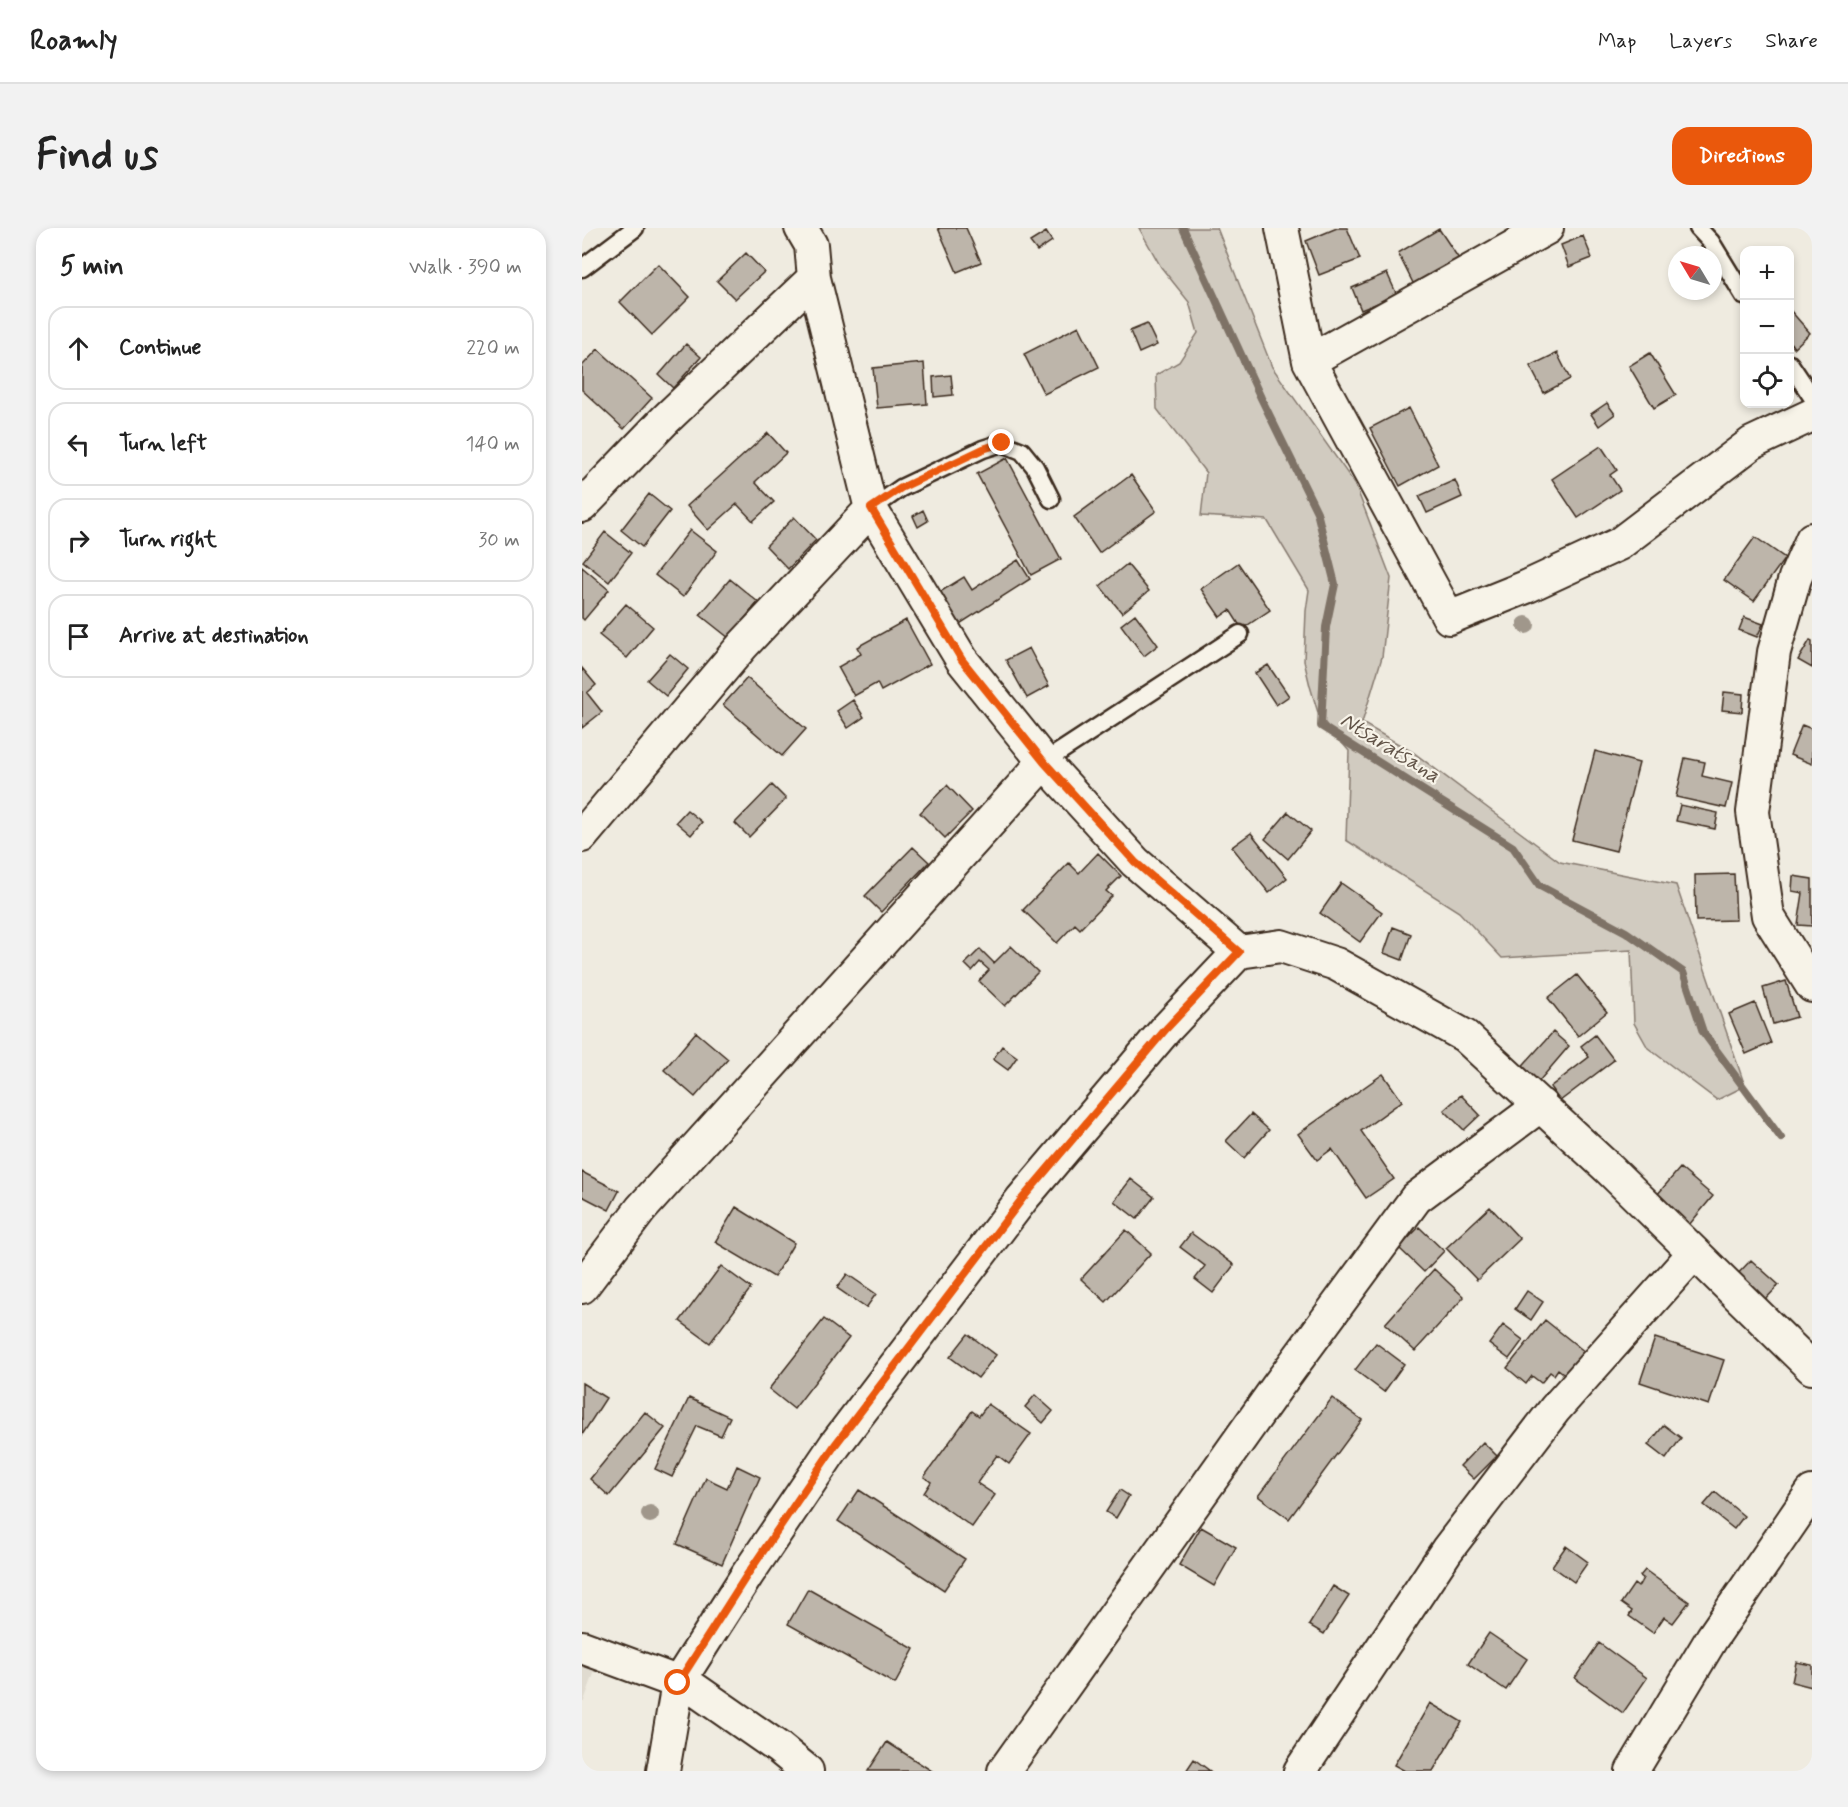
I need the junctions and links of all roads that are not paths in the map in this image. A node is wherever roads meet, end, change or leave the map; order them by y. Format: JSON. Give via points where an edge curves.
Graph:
{"nodes":[{"id":1,"x":635,"y":228,"type":"edge"},
{"id":2,"x":801,"y":228,"type":"edge"},
{"id":3,"x":1282,"y":228,"type":"edge"},
{"id":4,"x":1547,"y":228,"type":"edge"},
{"id":5,"x":1698,"y":228,"type":"edge"},
{"id":6,"x":582,"y":268,"type":"edge"},
{"id":7,"x":814,"y":278,"type":"junction"},
{"id":8,"x":1740,"y":289,"type":"edge"},
{"id":9,"x":1309,"y":361,"type":"junction"},
{"id":10,"x":1794,"y":370,"type":"edge"},
{"id":11,"x":1812,"y":397,"type":"edge"},
{"id":12,"x":1812,"y":415,"type":"edge"},
{"id":13,"x":1050,"y":499,"type":"dead end"},
{"id":14,"x":582,"y":506,"type":"edge"},
{"id":15,"x":871,"y":508,"type":"junction"},
{"id":16,"x":1812,"y":539,"type":"edge"},
{"id":17,"x":1240,"y":634,"type":"dead end"},
{"id":18,"x":1044,"y":762,"type":"junction"},
{"id":19,"x":582,"y":836,"type":"edge"},
{"id":20,"x":1239,"y":952,"type":"junction"},
{"id":21,"x":1812,"y":986,"type":"edge"},
{"id":22,"x":1541,"y":1105,"type":"junction"},
{"id":23,"x":1694,"y":1253,"type":"junction"},
{"id":24,"x":582,"y":1287,"type":"edge"},
{"id":25,"x":1812,"y":1368,"type":"edge"},
{"id":26,"x":1812,"y":1492,"type":"edge"},
{"id":27,"x":582,"y":1647,"type":"edge"},
{"id":28,"x":678,"y":1683,"type":"junction"},
{"id":29,"x":663,"y":1771,"type":"edge"},
{"id":30,"x":807,"y":1771,"type":"edge"},
{"id":31,"x":1004,"y":1771,"type":"edge"},
{"id":32,"x":1300,"y":1771,"type":"edge"},
{"id":33,"x":1632,"y":1771,"type":"edge"}],
"edges":[{"from":1,"to":6,"type":"lane"},
{"from":2,"to":7,"type":"street","via":[[811,245]]},
{"from":3,"to":9,"type":"street"},
{"from":4,"to":9,"type":"street"},
{"from":5,"to":8,"type":"lane"},
{"from":7,"to":14,"type":"street","via":[[666,419]]},
{"from":7,"to":15,"type":"street"},
{"from":9,"to":12,"type":"street","via":[[1449,618],[1619,544],[1752,443]]},
{"from":10,"to":11,"type":"lane"},
{"from":13,"to":15,"type":"lane","via":[[1023,451],[1002,443],[901,488]]},
{"from":15,"to":18,"type":"street","via":[[962,660]]},
{"from":15,"to":19,"type":"street","via":[[743,645]]},
{"from":16,"to":21,"type":"street","via":[[1795,578],[1774,652],[1753,812],[1768,916]]},
{"from":17,"to":18,"type":"lane"},
{"from":18,"to":20,"type":"street","via":[[1135,862]]},
{"from":18,"to":24,"type":"street","via":[[641,1209]]},
{"from":20,"to":22,"type":"street","via":[[1281,946],[1336,964],[1465,1036]]},
{"from":20,"to":28,"type":"street","via":[[1166,1029],[1022,1199],[835,1445]]},
{"from":22,"to":23,"type":"street"},
{"from":22,"to":31,"type":"street","via":[[1416,1198]]},
{"from":23,"to":25,"type":"street"},
{"from":23,"to":32,"type":"street","via":[[1555,1409],[1447,1550]]},
{"from":26,"to":33,"type":"street","via":[[1712,1638]]},
{"from":27,"to":28,"type":"street"},
{"from":28,"to":29,"type":"street"},
{"from":28,"to":30,"type":"street","via":[[693,1688]]}]}
